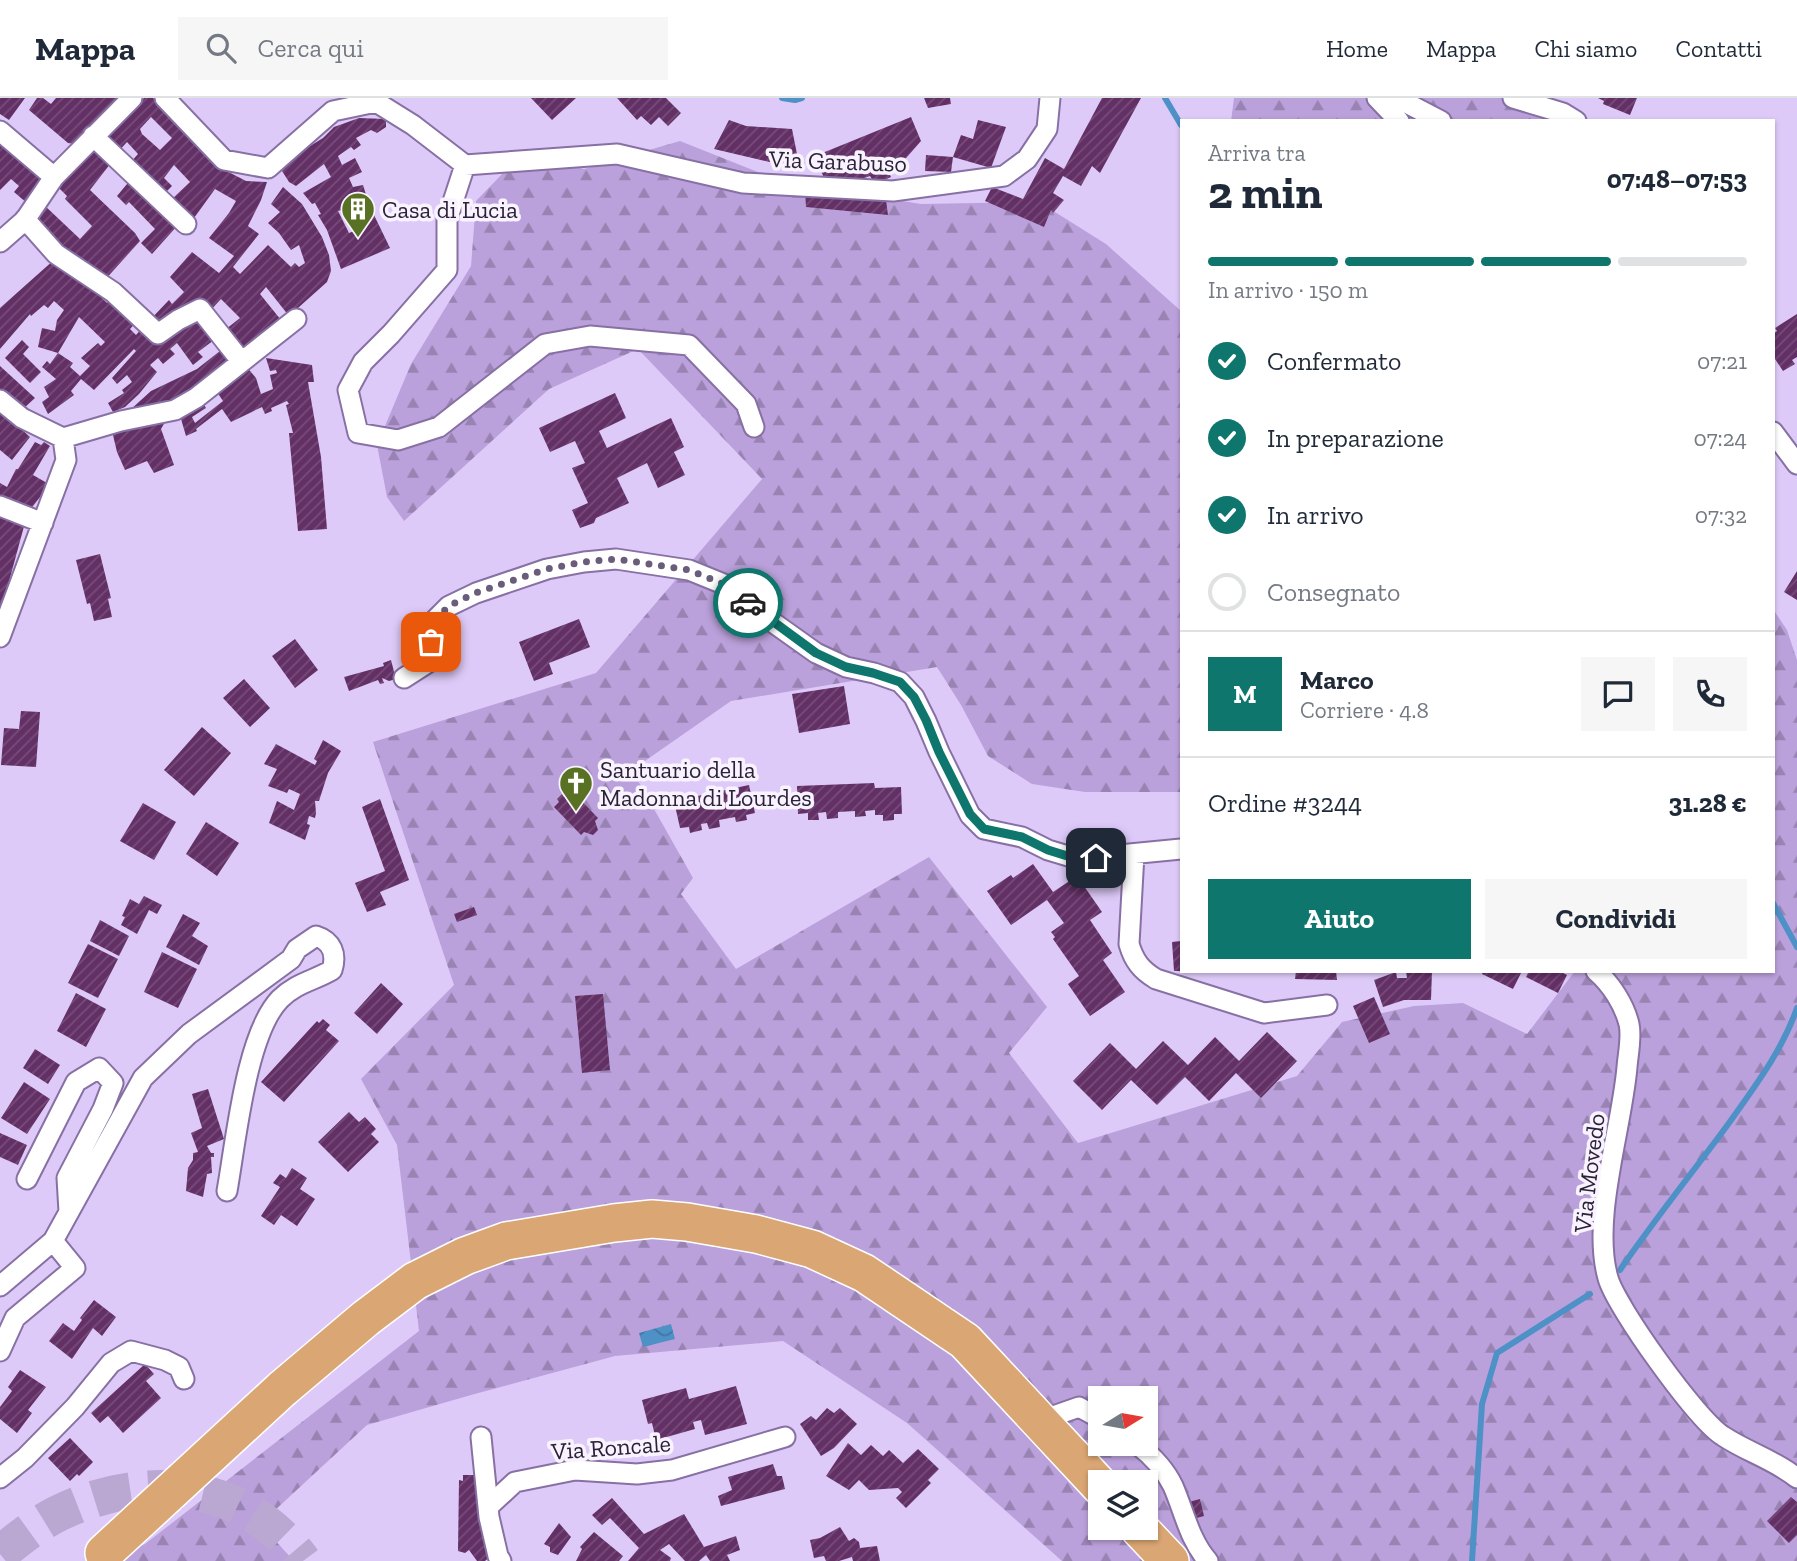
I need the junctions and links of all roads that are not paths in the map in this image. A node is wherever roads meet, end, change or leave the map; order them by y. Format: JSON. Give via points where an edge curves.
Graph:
{"nodes":[{"id":1,"x":132,"y":98,"type":"edge"},
{"id":2,"x":165,"y":98,"type":"edge"},
{"id":3,"x":1050,"y":98,"type":"edge"},
{"id":4,"x":1377,"y":98,"type":"edge"},
{"id":5,"x":1397,"y":98,"type":"edge"},
{"id":6,"x":1513,"y":98,"type":"edge"},
{"id":7,"x":1397,"y":119,"type":"edge"},
{"id":8,"x":1437,"y":119,"type":"edge"},
{"id":9,"x":1573,"y":119,"type":"edge"},
{"id":10,"x":0,"y":131,"type":"edge"},
{"id":11,"x":93,"y":136,"type":"junction"},
{"id":12,"x":465,"y":165,"type":"junction"},
{"id":13,"x":54,"y":177,"type":"junction"},
{"id":14,"x":25,"y":219,"type":"junction"},
{"id":15,"x":186,"y":224,"type":"dead end"},
{"id":16,"x":0,"y":242,"type":"edge"},
{"id":17,"x":296,"y":319,"type":"dead end"},
{"id":18,"x":241,"y":361,"type":"junction"},
{"id":19,"x":0,"y":400,"type":"edge"},
{"id":20,"x":754,"y":427,"type":"dead end"},
{"id":21,"x":1775,"y":435,"type":"edge"},
{"id":22,"x":63,"y":438,"type":"junction"},
{"id":23,"x":1797,"y":464,"type":"edge"},
{"id":24,"x":0,"y":506,"type":"edge"},
{"id":25,"x":43,"y":523,"type":"junction"},
{"id":26,"x":0,"y":637,"type":"edge"},
{"id":27,"x":404,"y":678,"type":"dead end"},
{"id":28,"x":1180,"y":849,"type":"edge"},
{"id":29,"x":1134,"y":854,"type":"junction"},
{"id":30,"x":1598,"y":973,"type":"edge"},
{"id":31,"x":1327,"y":1006,"type":"dead end"},
{"id":32,"x":27,"y":1179,"type":"dead end"},
{"id":33,"x":227,"y":1191,"type":"dead end"},
{"id":34,"x":69,"y":1213,"type":"junction"},
{"id":35,"x":53,"y":1241,"type":"junction"},
{"id":36,"x":0,"y":1286,"type":"edge"},
{"id":37,"x":0,"y":1351,"type":"edge"},
{"id":38,"x":184,"y":1379,"type":"dead end"},
{"id":39,"x":1088,"y":1412,"type":"edge"},
{"id":40,"x":1039,"y":1422,"type":"junction"},
{"id":41,"x":481,"y":1437,"type":"dead end"},
{"id":42,"x":785,"y":1437,"type":"dead end"},
{"id":43,"x":1152,"y":1456,"type":"edge"},
{"id":44,"x":1088,"y":1473,"type":"edge"},
{"id":45,"x":0,"y":1478,"type":"edge"},
{"id":46,"x":1797,"y":1478,"type":"edge"},
{"id":47,"x":488,"y":1507,"type":"junction"},
{"id":48,"x":1150,"y":1540,"type":"edge"},
{"id":49,"x":104,"y":1553,"type":"dead end"},
{"id":50,"x":501,"y":1561,"type":"edge"},
{"id":51,"x":1170,"y":1561,"type":"edge"},
{"id":52,"x":1208,"y":1561,"type":"edge"}],
"edges":[{"from":1,"to":11,"type":"street"},
{"from":2,"to":12,"type":"street","via":[[224,160],[268,168],[333,111],[376,102]]},
{"from":3,"to":12,"type":"street","name":"Via Garabuso","via":[[1047,129],[1027,159],[1004,176],[893,191],[743,183],[617,154]]},
{"from":4,"to":7,"type":"street"},
{"from":5,"to":8,"type":"street"},
{"from":6,"to":9,"type":"street"},
{"from":10,"to":13,"type":"street"},
{"from":11,"to":13,"type":"street"},
{"from":11,"to":15,"type":"street"},
{"from":12,"to":20,"type":"street","via":[[447,220],[446,270],[363,362],[348,390],[358,433],[398,440],[439,427],[545,344],[590,336],[689,345],[746,404]]},
{"from":13,"to":14,"type":"street"},
{"from":14,"to":16,"type":"street"},
{"from":14,"to":18,"type":"street","via":[[56,254],[113,292],[158,334],[200,309]]},
{"from":17,"to":18,"type":"street"},
{"from":18,"to":22,"type":"street","via":[[175,410]]},
{"from":19,"to":22,"type":"street","via":[[22,418]]},
{"from":21,"to":23,"type":"street"},
{"from":22,"to":25,"type":"street","via":[[66,460]]},
{"from":24,"to":25,"type":"street"},
{"from":25,"to":26,"type":"street"},
{"from":27,"to":29,"type":"street","via":[[432,660],[430,625],[449,606],[475,593],[583,562],[616,559],[689,570],[726,585],[816,653],[900,682],[914,697],[970,814],[984,829],[1022,837],[1077,859]]},
{"from":28,"to":29,"type":"street"},
{"from":29,"to":31,"type":"street","via":[[1129,944],[1143,971],[1264,1013]]},
{"from":30,"to":46,"type":"street","name":"Via Movedo","via":[[1607,980],[1630,1026],[1626,1086],[1605,1212],[1608,1280],[1689,1402],[1721,1435]]},
{"from":32,"to":34,"type":"street","via":[[76,1082],[99,1068],[113,1083],[67,1178]]},
{"from":33,"to":34,"type":"street","via":[[247,1076],[262,1026],[280,1000],[306,980],[332,970],[333,948],[325,939],[307,940],[291,959],[189,1034],[143,1078]]},
{"from":34,"to":35,"type":"street"},
{"from":35,"to":36,"type":"street"},
{"from":35,"to":37,"type":"street","via":[[75,1268],[15,1318]]},
{"from":38,"to":45,"type":"street","via":[[179,1367],[131,1351],[111,1363],[75,1407]]},
{"from":39,"to":40,"type":"street","via":[[1079,1407]]},
{"from":40,"to":44,"type":"highway"},
{"from":40,"to":49,"type":"highway","via":[[965,1341],[864,1273],[812,1250],[756,1234],[652,1219],[614,1223],[506,1241],[415,1281],[282,1389]]},
{"from":41,"to":47,"type":"street"},
{"from":42,"to":47,"type":"street","name":"Via Roncale","via":[[671,1470],[637,1474],[575,1470],[515,1482]]},
{"from":43,"to":52,"type":"street","via":[[1172,1484],[1184,1519]]},
{"from":47,"to":50,"type":"street"},
{"from":48,"to":51,"type":"highway"}]}
